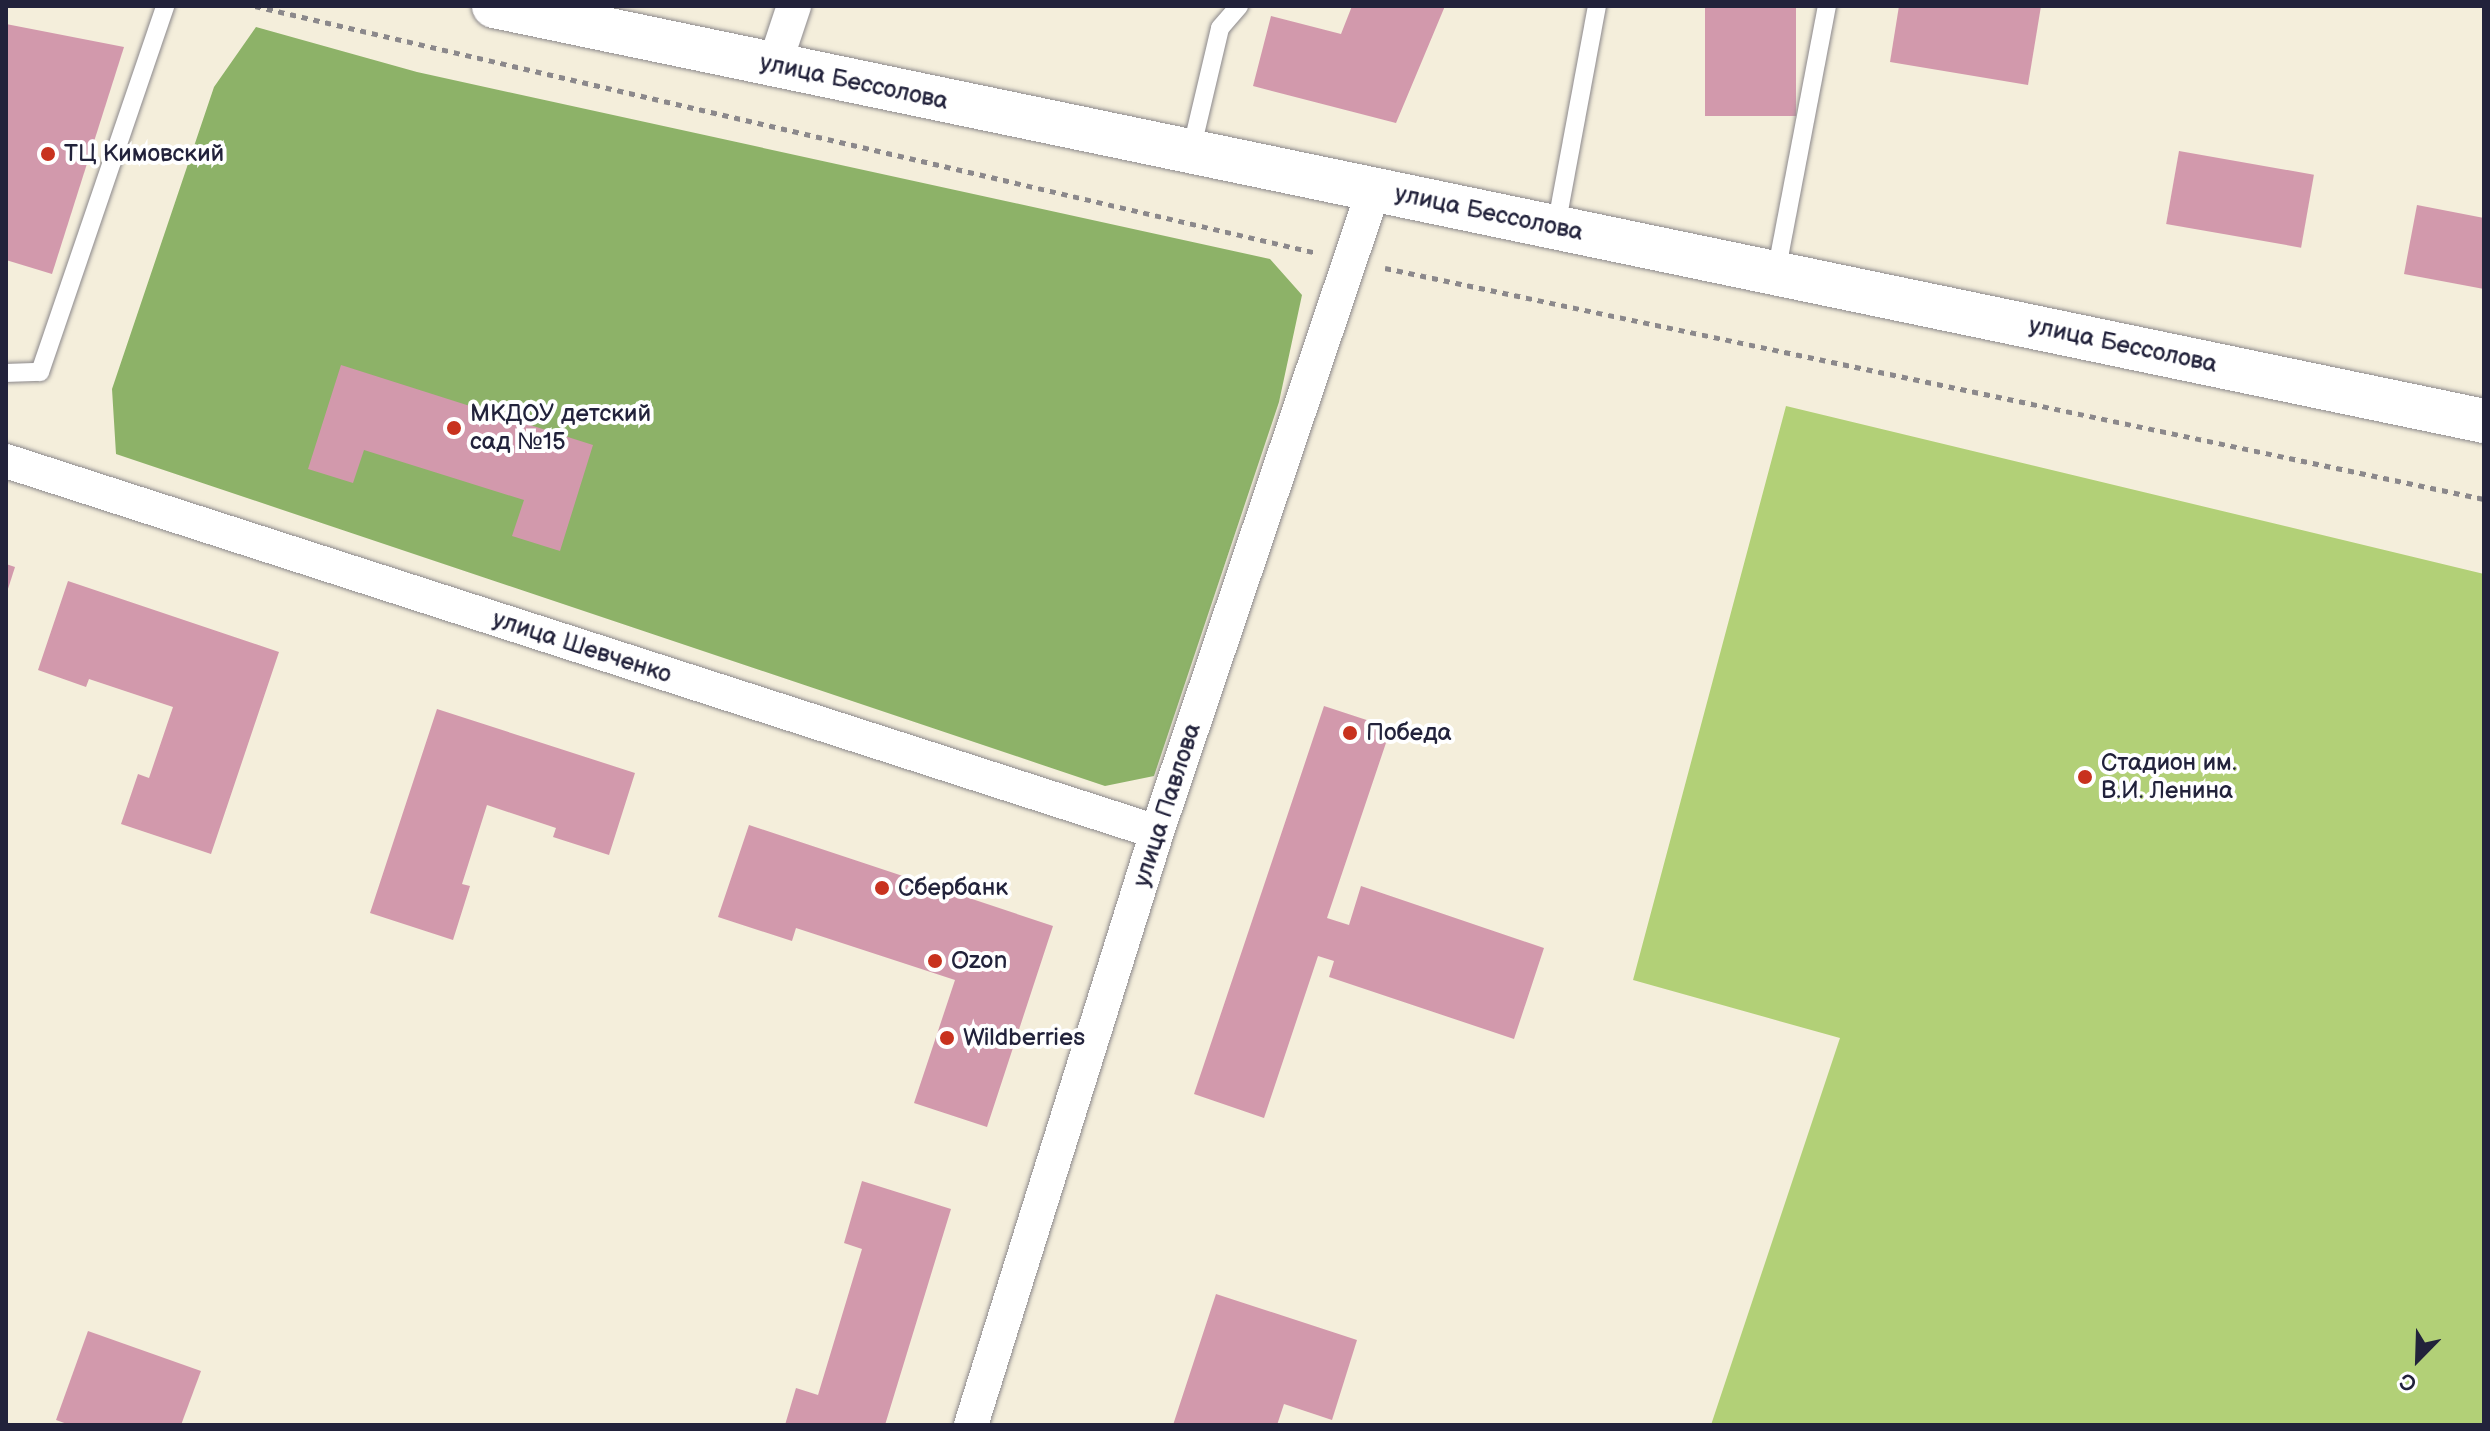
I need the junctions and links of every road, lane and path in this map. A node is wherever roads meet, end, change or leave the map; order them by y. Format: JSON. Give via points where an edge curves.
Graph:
{"nodes":[{"id":1,"x":165,"y":6,"type":"edge"},
{"id":2,"x":255,"y":6,"type":"edge"},
{"id":3,"x":494,"y":6,"type":"edge"},
{"id":4,"x":794,"y":6,"type":"edge"},
{"id":5,"x":1239,"y":6,"type":"edge"},
{"id":6,"x":1597,"y":6,"type":"edge"},
{"id":7,"x":1827,"y":6,"type":"edge"},
{"id":8,"x":774,"y":66,"type":"junction"},
{"id":9,"x":1191,"y":151,"type":"junction"},
{"id":10,"x":1374,"y":189,"type":"junction"},
{"id":11,"x":1556,"y":228,"type":"junction"},
{"id":12,"x":1351,"y":261,"type":"junction"},
{"id":13,"x":1776,"y":273,"type":"junction"},
{"id":14,"x":6,"y":373,"type":"edge"},
{"id":15,"x":2484,"y":421,"type":"edge"},
{"id":16,"x":6,"y":461,"type":"edge"},
{"id":17,"x":2484,"y":499,"type":"edge"},
{"id":18,"x":1157,"y":832,"type":"junction"},
{"id":19,"x":971,"y":1425,"type":"edge"}],
"edges":[{"from":1,"to":14,"type":"lane","via":[[40,372]]},
{"from":2,"to":12,"type":"path"},
{"from":3,"to":8,"type":"main road","name":"улица Бессолова"},
{"from":4,"to":8,"type":"street"},
{"from":5,"to":9,"type":"lane","via":[[1220,28]]},
{"from":6,"to":11,"type":"lane"},
{"from":7,"to":13,"type":"lane"},
{"from":8,"to":9,"type":"main road","name":"улица Бессолова"},
{"from":9,"to":10,"type":"main road","name":"улица Бессолова"},
{"from":10,"to":11,"type":"main road","name":"улица Бессолова"},
{"from":10,"to":12,"type":"street","name":"улица Павлова"},
{"from":11,"to":13,"type":"main road","name":"улица Бессолова"},
{"from":12,"to":17,"type":"path"},
{"from":12,"to":18,"type":"street","name":"улица Павлова"},
{"from":13,"to":15,"type":"main road","name":"улица Бессолова"},
{"from":16,"to":18,"type":"street","name":"улица Шевченко"},
{"from":18,"to":19,"type":"street","name":"улица Павлова"}]}
